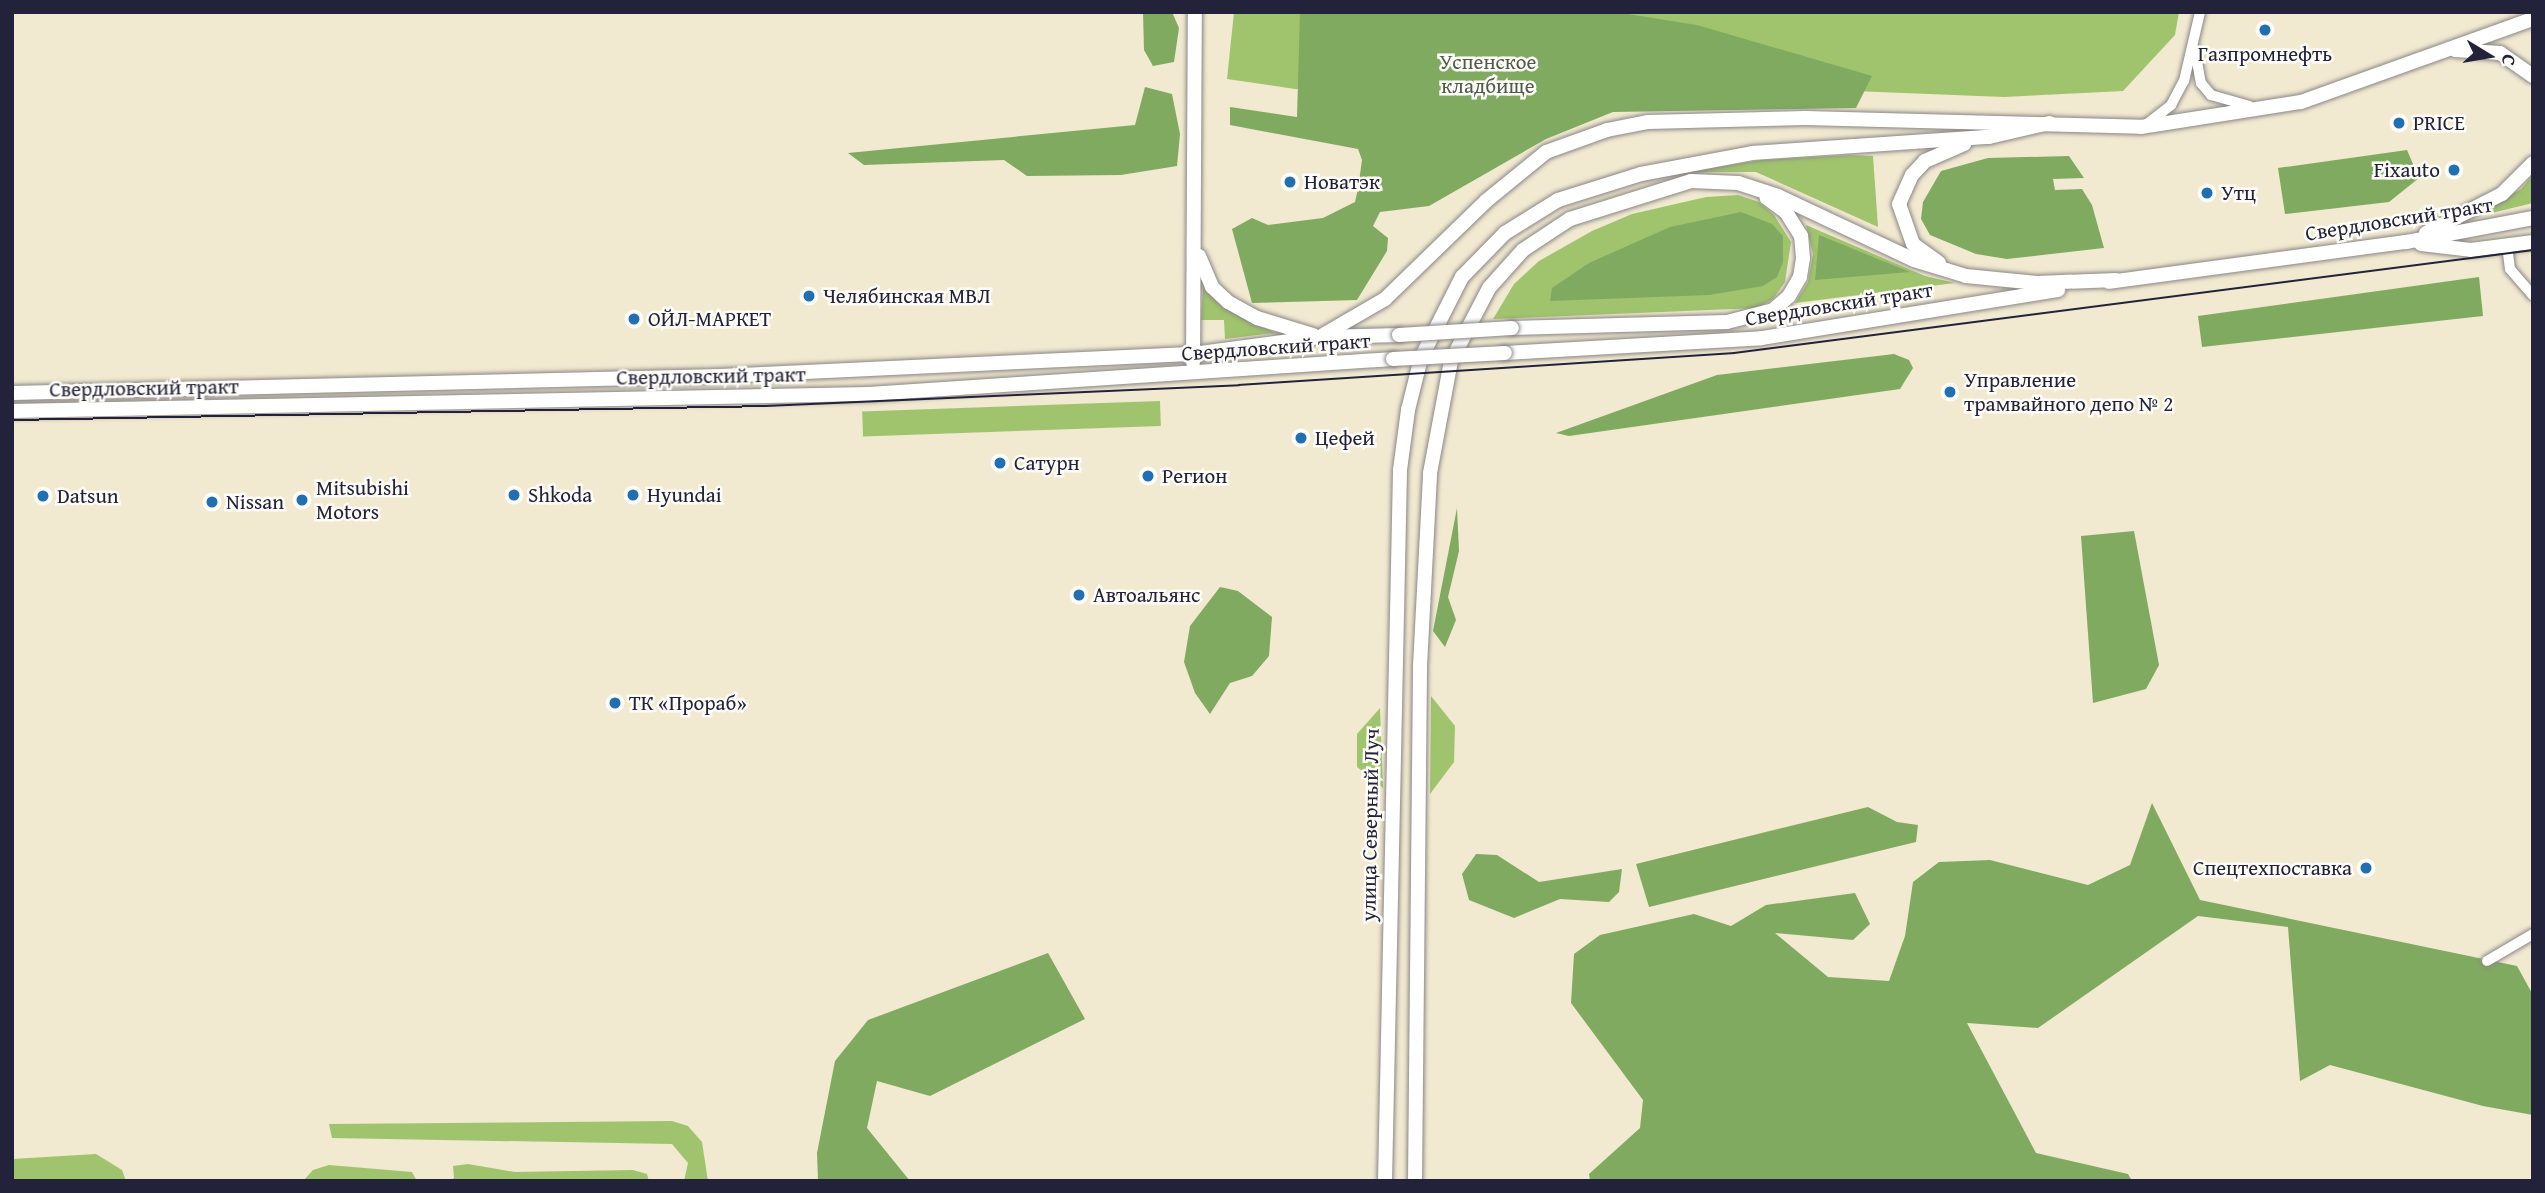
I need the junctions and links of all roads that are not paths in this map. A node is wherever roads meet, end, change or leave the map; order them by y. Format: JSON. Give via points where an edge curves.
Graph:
{"nodes":[{"id":1,"x":1195,"y":12,"type":"edge"},
{"id":2,"x":2200,"y":12,"type":"edge"},
{"id":3,"x":2533,"y":19,"type":"edge"},
{"id":4,"x":2194,"y":44,"type":"junction"},
{"id":5,"x":2437,"y":51,"type":"junction"},
{"id":6,"x":2533,"y":76,"type":"edge"},
{"id":7,"x":2275,"y":108,"type":"junction"},
{"id":8,"x":2049,"y":123,"type":"junction"},
{"id":9,"x":2141,"y":127,"type":"junction"},
{"id":10,"x":1989,"y":137,"type":"junction"},
{"id":11,"x":2533,"y":163,"type":"edge"},
{"id":12,"x":1738,"y":183,"type":"junction"},
{"id":13,"x":2533,"y":218,"type":"edge"},
{"id":14,"x":1196,"y":241,"type":"junction"},
{"id":15,"x":2406,"y":242,"type":"junction"},
{"id":16,"x":2533,"y":242,"type":"edge"},
{"id":17,"x":2507,"y":245,"type":"junction"},
{"id":18,"x":1966,"y":276,"type":"junction"},
{"id":19,"x":2116,"y":281,"type":"junction"},
{"id":20,"x":2533,"y":295,"type":"edge"},
{"id":21,"x":1318,"y":337,"type":"junction"},
{"id":22,"x":1193,"y":354,"type":"junction"},
{"id":23,"x":1193,"y":374,"type":"junction"},
{"id":24,"x":12,"y":393,"type":"edge"},
{"id":25,"x":12,"y":411,"type":"edge"},
{"id":26,"x":2533,"y":934,"type":"edge"},
{"id":27,"x":2487,"y":961,"type":"dead end"},
{"id":28,"x":1385,"y":1181,"type":"edge"},
{"id":29,"x":1415,"y":1181,"type":"edge"}],
"edges":[{"from":1,"to":14,"type":"main road"},
{"from":2,"to":4,"type":"street"},
{"from":3,"to":5,"type":"main road","name":"Свердловский тракт"},
{"from":4,"to":7,"type":"street","via":[[2201,83],[2211,95],[2236,106]]},
{"from":4,"to":9,"type":"street","via":[[2171,105]]},
{"from":5,"to":6,"type":"main road","via":[[2478,49],[2500,54]]},
{"from":5,"to":7,"type":"main road","name":"Свердловский тракт"},
{"from":7,"to":9,"type":"main road","name":"Свердловский тракт"},
{"from":8,"to":9,"type":"main road","name":"Свердловский тракт"},
{"from":8,"to":10,"type":"main road"},
{"from":8,"to":21,"type":"main road","name":"Свердловский тракт","via":[[1804,117],[1648,122],[1596,133],[1546,152],[1486,201],[1385,299]]},
{"from":10,"to":18,"type":"main road","name":"Свердловский тракт","via":[[1952,147],[1925,161],[1912,174],[1899,204],[1913,244]]},
{"from":10,"to":28,"type":"main road","name":"улица Северный Луч","via":[[1712,159],[1641,174],[1558,200],[1505,233],[1462,277],[1421,358],[1400,470]]},
{"from":11,"to":15,"type":"main road","via":[[2502,194]]},
{"from":12,"to":18,"type":"main road","via":[[1778,196],[1914,260]]},
{"from":12,"to":21,"type":"main road","name":"Свердловский тракт","bridge":true,"via":[[1786,212],[1801,236],[1800,277],[1789,296],[1773,310],[1727,322]]},
{"from":12,"to":29,"type":"main road","via":[[1691,181],[1570,219],[1523,250],[1489,288],[1451,360],[1430,473],[1420,666]]},
{"from":13,"to":15,"type":"main road","name":"Свердловский тракт"},
{"from":14,"to":21,"type":"main road","via":[[1201,268],[1228,302],[1257,318]]},
{"from":14,"to":22,"type":"main road"},
{"from":15,"to":17,"type":"main road","via":[[2471,250]]},
{"from":15,"to":19,"type":"main road","name":"Свердловский тракт"},
{"from":16,"to":17,"type":"main road"},
{"from":17,"to":20,"type":"street","via":[[2510,269]]},
{"from":18,"to":19,"type":"main road","via":[[2037,283]]},
{"from":19,"to":23,"type":"main road","name":"Свердловский тракт","bridge":true,"via":[[1762,338]]},
{"from":21,"to":22,"type":"main road","name":"Свердловский тракт"},
{"from":22,"to":23,"type":"main road"},
{"from":22,"to":24,"type":"main road","name":"Свердловский тракт","via":[[722,376]]},
{"from":23,"to":25,"type":"main road","name":"Свердловский тракт","via":[[869,394]]},
{"from":26,"to":27,"type":"street"}]}
